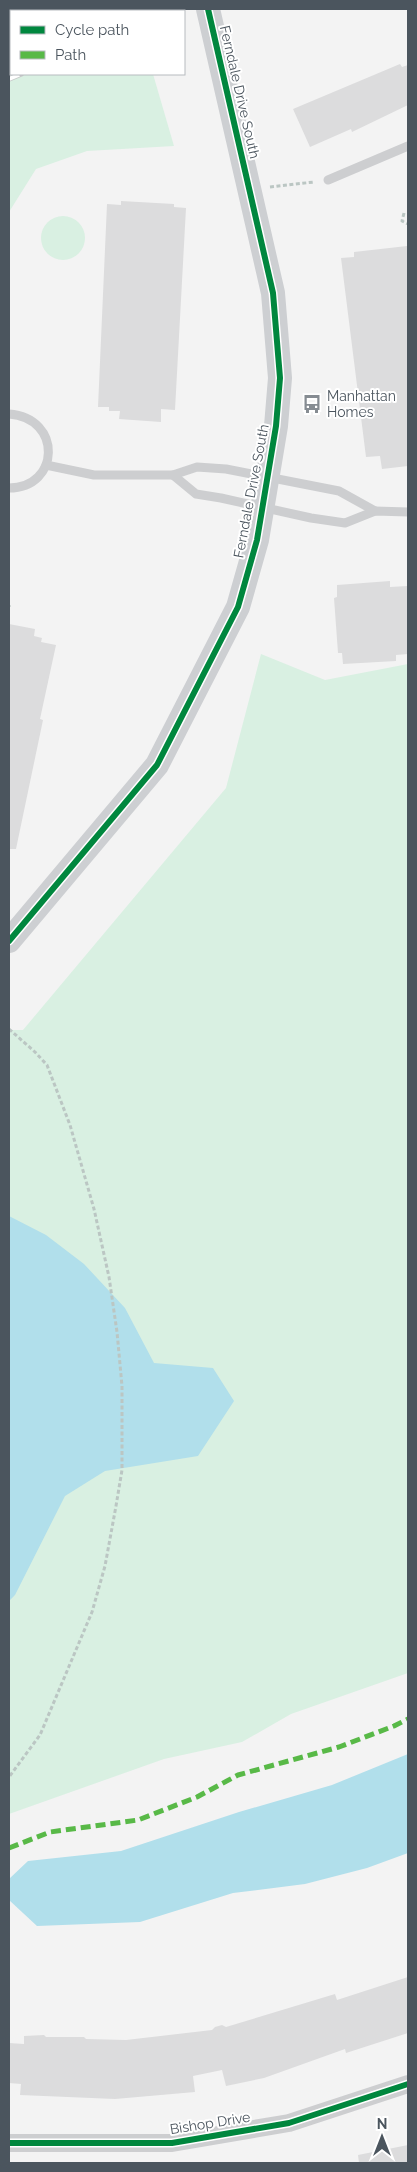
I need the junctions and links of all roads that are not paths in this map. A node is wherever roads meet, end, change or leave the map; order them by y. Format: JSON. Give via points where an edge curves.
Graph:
{"nodes":[{"id":1,"x":208,"y":9,"type":"edge"},
{"id":2,"x":408,"y":146,"type":"edge"},
{"id":3,"x":328,"y":180,"type":"road end"},
{"id":4,"x":9,"y":414,"type":"edge"},
{"id":5,"x":46,"y":465,"type":"junction"},
{"id":6,"x":173,"y":475,"type":"junction"},
{"id":7,"x":268,"y":478,"type":"junction"},
{"id":8,"x":9,"y":488,"type":"edge"},
{"id":9,"x":262,"y":507,"type":"junction"},
{"id":10,"x":375,"y":511,"type":"junction"},
{"id":11,"x":408,"y":512,"type":"edge"},
{"id":12,"x":9,"y":941,"type":"edge"},
{"id":13,"x":408,"y":2084,"type":"edge"},
{"id":14,"x":9,"y":2143,"type":"edge"}],
"edges":[{"from":1,"to":7,"type":"main road","name":"Ferndale Drive South","via":[[273,293],[280,378]]},
{"from":2,"to":3,"type":"lane"},
{"from":4,"to":5,"type":"lane","via":[[22,415],[35,422],[44,433],[49,448]]},
{"from":5,"to":6,"type":"lane","via":[[94,475]]},
{"from":5,"to":8,"type":"lane","via":[[31,483]]},
{"from":6,"to":7,"type":"lane","via":[[197,467]]},
{"from":6,"to":9,"type":"lane","via":[[196,494]]},
{"from":7,"to":9,"type":"main road","name":"Ferndale Drive South"},
{"from":7,"to":10,"type":"lane","via":[[339,491]]},
{"from":9,"to":10,"type":"lane","via":[[346,523]]},
{"from":9,"to":12,"type":"main road","name":"Ferndale Drive South","via":[[238,608],[157,765]]},
{"from":10,"to":11,"type":"lane"},
{"from":13,"to":14,"type":"street","name":"Bishop Drive","via":[[289,2123],[172,2143]]}]}
